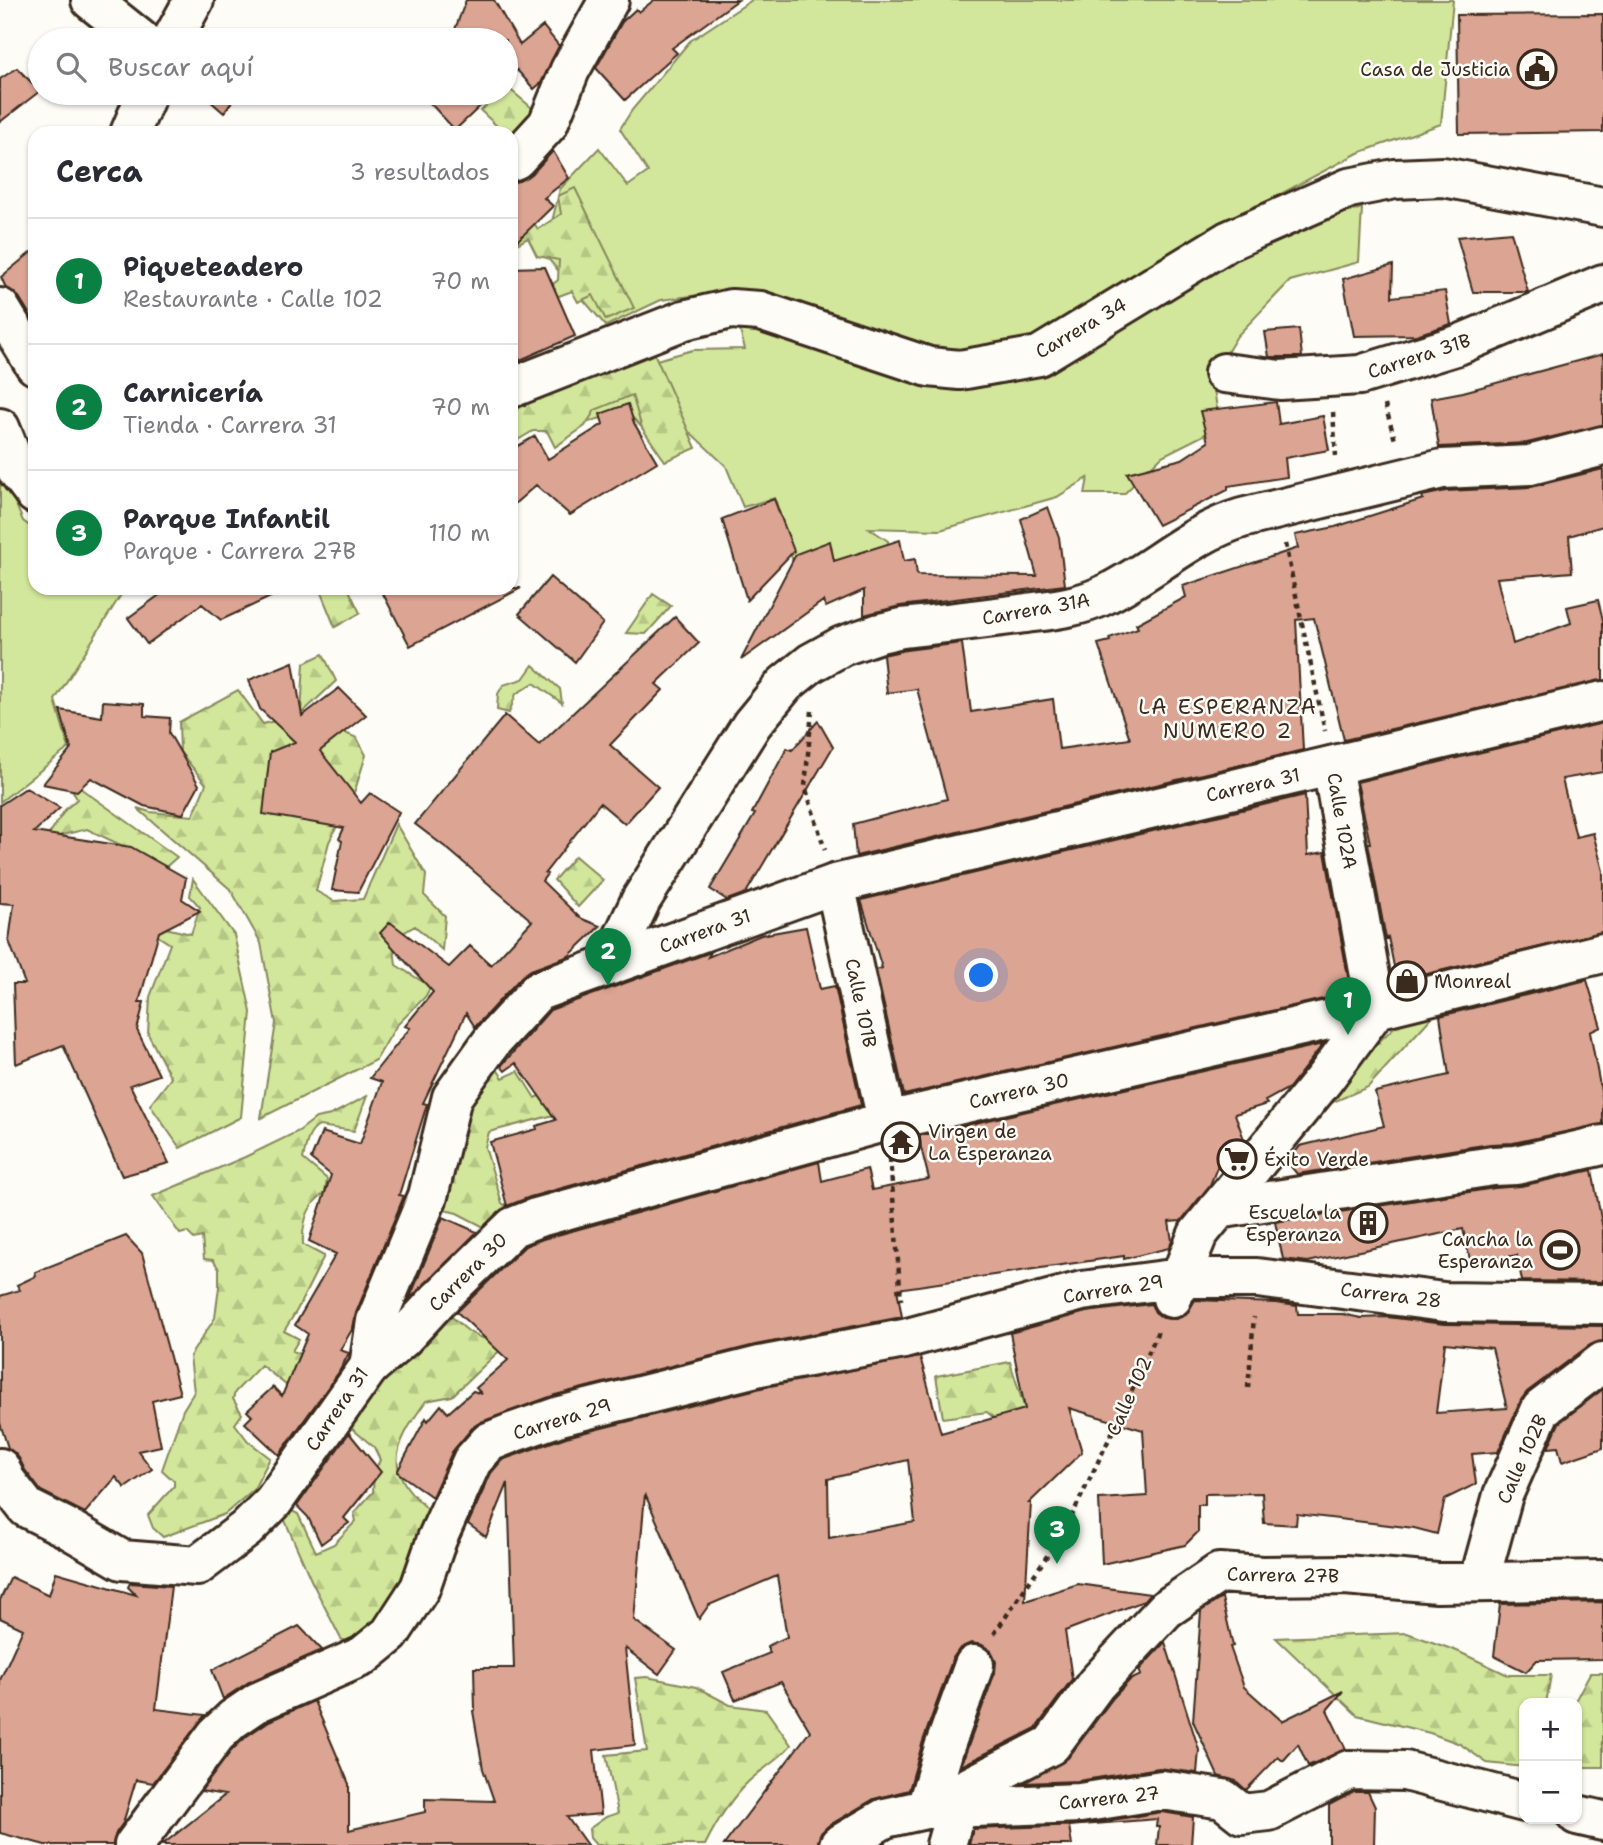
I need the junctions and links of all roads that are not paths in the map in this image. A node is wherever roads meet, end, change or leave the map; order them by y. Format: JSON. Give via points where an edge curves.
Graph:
{"nodes":[{"id":1,"x":91,"y":0,"type":"edge"},
{"id":2,"x":194,"y":0,"type":"edge"},
{"id":3,"x":609,"y":0,"type":"edge"},
{"id":4,"x":126,"y":28,"type":"edge"},
{"id":5,"x":179,"y":28,"type":"edge"},
{"id":6,"x":142,"y":105,"type":"edge"},
{"id":7,"x":133,"y":126,"type":"edge"},
{"id":8,"x":518,"y":157,"type":"edge"},
{"id":9,"x":1603,"y":207,"type":"edge"},
{"id":10,"x":1603,"y":284,"type":"edge"},
{"id":11,"x":0,"y":308,"type":"edge"},
{"id":12,"x":28,"y":354,"type":"edge"},
{"id":13,"x":1224,"y":373,"type":"dead end"},
{"id":14,"x":518,"y":385,"type":"edge"},
{"id":15,"x":0,"y":428,"type":"edge"},
{"id":16,"x":1603,"y":446,"type":"edge"},
{"id":17,"x":28,"y":485,"type":"edge"},
{"id":18,"x":1603,"y":701,"type":"edge"},
{"id":19,"x":1332,"y":766,"type":"junction"},
{"id":20,"x":835,"y":884,"type":"junction"},
{"id":21,"x":1603,"y":953,"type":"edge"},
{"id":22,"x":610,"y":965,"type":"junction"},
{"id":23,"x":1376,"y":1009,"type":"junction"},
{"id":24,"x":887,"y":1121,"type":"junction"},
{"id":25,"x":1603,"y":1145,"type":"edge"},
{"id":26,"x":1217,"y":1209,"type":"junction"},
{"id":27,"x":1176,"y":1288,"type":"junction"},
{"id":28,"x":1603,"y":1304,"type":"edge"},
{"id":29,"x":1603,"y":1362,"type":"edge"},
{"id":30,"x":369,"y":1367,"type":"junction"},
{"id":31,"x":0,"y":1468,"type":"edge"},
{"id":32,"x":1603,"y":1580,"type":"edge"},
{"id":33,"x":1479,"y":1582,"type":"junction"},
{"id":34,"x":974,"y":1665,"type":"road end"},
{"id":35,"x":1519,"y":1801,"type":"edge"},
{"id":36,"x":942,"y":1808,"type":"junction"},
{"id":37,"x":1582,"y":1816,"type":"edge"},
{"id":38,"x":1603,"y":1821,"type":"edge"},
{"id":39,"x":134,"y":1845,"type":"edge"},
{"id":40,"x":839,"y":1845,"type":"edge"},
{"id":41,"x":946,"y":1845,"type":"edge"}],
"edges":[{"from":1,"to":4,"type":"street"},
{"from":2,"to":5,"type":"street"},
{"from":3,"to":8,"type":"street","via":[[570,70],[548,124]]},
{"from":6,"to":7,"type":"street"},
{"from":9,"to":14,"type":"street","name":"Carrera 34","via":[[1443,177],[1395,179],[1349,188],[1228,241],[1039,355],[960,370],[929,367],[760,311],[731,309],[684,320]]},
{"from":10,"to":13,"type":"street","name":"Carrera 31B","via":[[1458,345],[1360,375],[1280,380]]},
{"from":11,"to":12,"type":"street"},
{"from":15,"to":17,"type":"street"},
{"from":16,"to":22,"type":"street","name":"Carrera 31A","via":[[1530,465],[1442,469],[1242,518],[1208,531],[1127,583],[1086,603],[902,628],[842,646],[785,684],[752,724],[641,900]]},
{"from":18,"to":19,"type":"street","name":"Carrera 31"},
{"from":19,"to":20,"type":"street","name":"Carrera 31"},
{"from":19,"to":23,"type":"street","name":"Calle 102A"},
{"from":20,"to":22,"type":"street","name":"Carrera 31"},
{"from":20,"to":24,"type":"street","name":"Calle 101B"},
{"from":21,"to":23,"type":"street","name":"Carrera 30"},
{"from":22,"to":30,"type":"street","name":"Carrera 31","via":[[538,992],[493,1040],[452,1097],[428,1196],[376,1321]]},
{"from":23,"to":24,"type":"street","name":"Carrera 30"},
{"from":23,"to":26,"type":"street"},
{"from":24,"to":30,"type":"street","name":"Carrera 30","via":[[513,1227]]},
{"from":25,"to":26,"type":"street","via":[[1516,1165]]},
{"from":26,"to":27,"type":"street","via":[[1198,1234]]},
{"from":27,"to":28,"type":"street","name":"Carrera 28","via":[[1257,1278],[1444,1302]]},
{"from":27,"to":39,"type":"street","name":"Carrera 29","via":[[1082,1291],[904,1339],[760,1366],[561,1416],[489,1443],[471,1461],[420,1588],[390,1634],[363,1656],[258,1702],[233,1719],[216,1734]]},
{"from":29,"to":33,"type":"street","name":"Calle 102B","via":[[1541,1409],[1503,1494]]},
{"from":30,"to":31,"type":"street","name":"Carrera 31","via":[[272,1502],[246,1529],[197,1566],[122,1560],[27,1508]]},
{"from":32,"to":33,"type":"street","name":"Carrera 27B"},
{"from":33,"to":36,"type":"street","name":"Carrera 27B","via":[[1219,1573],[1166,1609],[1096,1684],[1051,1745]]},
{"from":34,"to":36,"type":"street","via":[[944,1748]]},
{"from":35,"to":36,"type":"street","name":"Carrera 27","via":[[1405,1771],[1349,1770],[1269,1811],[1242,1814],[1223,1799],[1162,1790],[1080,1803]]},
{"from":36,"to":40,"type":"street","via":[[885,1818]]},
{"from":36,"to":41,"type":"street"},
{"from":37,"to":38,"type":"street"}]}
